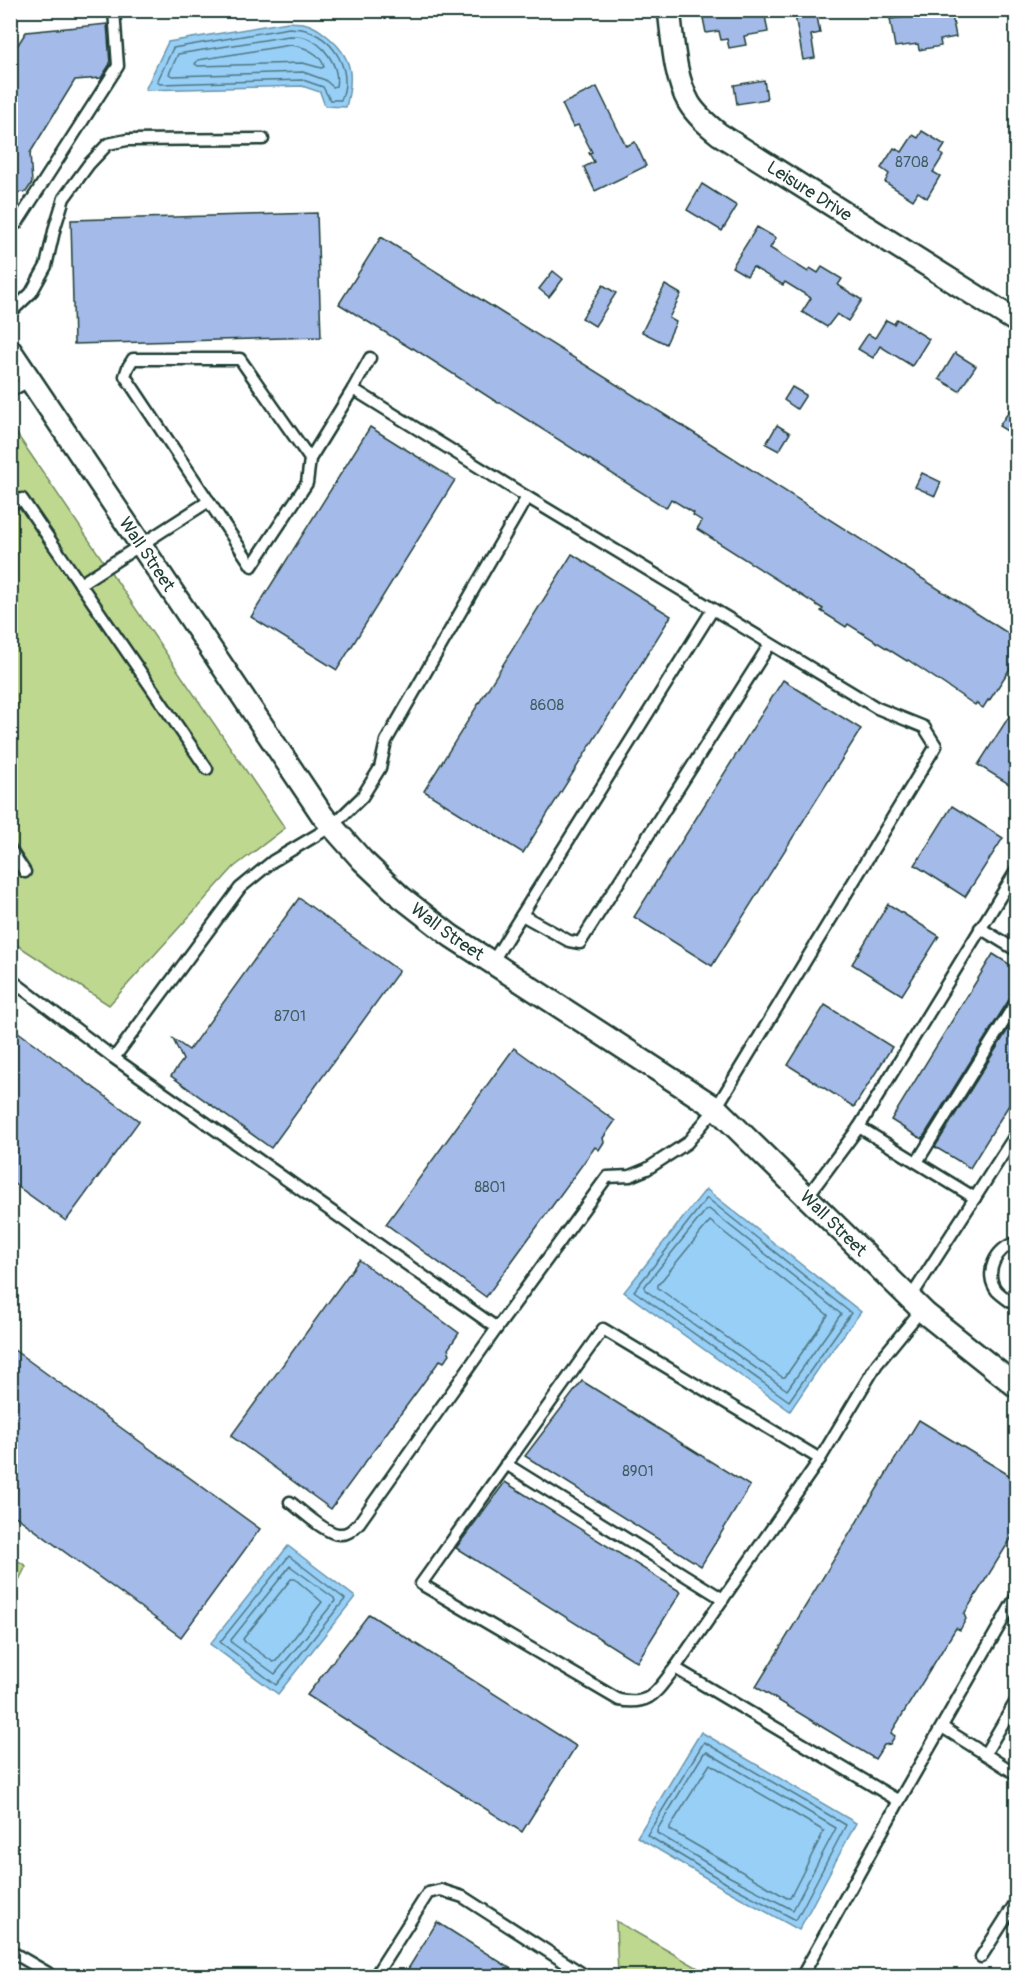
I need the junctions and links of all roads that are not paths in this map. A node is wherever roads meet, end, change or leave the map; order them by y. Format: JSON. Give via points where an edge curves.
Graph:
{"nodes":[{"id":1,"x":114,"y":10,"type":"edge"},
{"id":2,"x":669,"y":10,"type":"edge"},
{"id":3,"x":263,"y":140,"type":"dead end"},
{"id":4,"x":10,"y":227,"type":"edge"},
{"id":5,"x":10,"y":313,"type":"edge"},
{"id":6,"x":1017,"y":321,"type":"edge"},
{"id":7,"x":10,"y":350,"type":"edge"},
{"id":8,"x":370,"y":358,"type":"dead end"},
{"id":9,"x":31,"y":380,"type":"junction"},
{"id":10,"x":353,"y":389,"type":"junction"},
{"id":11,"x":10,"y":391,"type":"edge"},
{"id":12,"x":310,"y":459,"type":"junction"},
{"id":13,"x":527,"y":497,"type":"junction"},
{"id":14,"x":209,"y":501,"type":"junction"},
{"id":15,"x":10,"y":505,"type":"edge"},
{"id":16,"x":140,"y":544,"type":"junction"},
{"id":17,"x":80,"y":584,"type":"junction"},
{"id":18,"x":714,"y":609,"type":"junction"},
{"id":19,"x":771,"y":644,"type":"junction"},
{"id":20,"x":207,"y":769,"type":"dead end"},
{"id":21,"x":332,"y":826,"type":"junction"},
{"id":22,"x":10,"y":849,"type":"edge"},
{"id":23,"x":1017,"y":871,"type":"edge"},
{"id":24,"x":26,"y":872,"type":"dead end"},
{"id":25,"x":522,"y":915,"type":"junction"},
{"id":26,"x":980,"y":928,"type":"junction"},
{"id":27,"x":1017,"y":951,"type":"edge"},
{"id":28,"x":491,"y":964,"type":"junction"},
{"id":29,"x":10,"y":979,"type":"edge"},
{"id":30,"x":1017,"y":1002,"type":"edge"},
{"id":31,"x":114,"y":1058,"type":"junction"},
{"id":32,"x":716,"y":1108,"type":"junction"},
{"id":33,"x":859,"y":1127,"type":"junction"},
{"id":34,"x":1017,"y":1134,"type":"edge"},
{"id":35,"x":917,"y":1162,"type":"junction"},
{"id":36,"x":807,"y":1197,"type":"junction"},
{"id":37,"x":975,"y":1198,"type":"junction"},
{"id":38,"x":1017,"y":1243,"type":"edge"},
{"id":39,"x":916,"y":1303,"type":"junction"},
{"id":40,"x":1017,"y":1306,"type":"edge"},
{"id":41,"x":497,"y":1328,"type":"junction"},
{"id":42,"x":1017,"y":1386,"type":"edge"},
{"id":43,"x":820,"y":1459,"type":"junction"},
{"id":44,"x":506,"y":1464,"type":"junction"},
{"id":45,"x":290,"y":1502,"type":"dead end"},
{"id":46,"x":1017,"y":1597,"type":"edge"},
{"id":47,"x":723,"y":1599,"type":"junction"},
{"id":48,"x":675,"y":1668,"type":"junction"},
{"id":49,"x":1017,"y":1701,"type":"edge"},
{"id":50,"x":942,"y":1727,"type":"junction"},
{"id":51,"x":985,"y":1754,"type":"junction"},
{"id":52,"x":1017,"y":1774,"type":"edge"},
{"id":53,"x":899,"y":1801,"type":"junction"},
{"id":54,"x":1017,"y":1902,"type":"edge"},
{"id":55,"x":10,"y":1951,"type":"edge"},
{"id":56,"x":981,"y":1957,"type":"dead end"},
{"id":57,"x":49,"y":1976,"type":"edge"},
{"id":58,"x":375,"y":1977,"type":"edge"},
{"id":59,"x":586,"y":1977,"type":"edge"},
{"id":60,"x":802,"y":1977,"type":"edge"}],
"edges":[{"from":1,"to":4,"type":"lane","via":[[118,66],[17,224]]},
{"from":2,"to":6,"type":"street","name":"Leisure Drive","via":[[678,74],[689,103],[718,134]]},
{"from":3,"to":5,"type":"lane","via":[[127,140],[108,144],[64,198],[46,266],[32,293]]},
{"from":7,"to":9,"type":"street","name":"Wall Street"},
{"from":8,"to":10,"type":"lane"},
{"from":9,"to":11,"type":"lane"},
{"from":9,"to":16,"type":"street","name":"Wall Street"},
{"from":10,"to":12,"type":"lane"},
{"from":10,"to":13,"type":"lane"},
{"from":12,"to":14,"type":"lane","via":[[307,483],[252,566]]},
{"from":12,"to":14,"type":"lane","via":[[240,358],[133,359],[125,376]]},
{"from":13,"to":18,"type":"lane"},
{"from":13,"to":21,"type":"lane","via":[[386,741],[380,768],[362,797]]},
{"from":14,"to":16,"type":"lane"},
{"from":15,"to":17,"type":"lane","via":[[22,499]]},
{"from":16,"to":17,"type":"lane"},
{"from":16,"to":21,"type":"street","name":"Wall Street"},
{"from":17,"to":20,"type":"lane"},
{"from":18,"to":19,"type":"lane"},
{"from":18,"to":25,"type":"lane"},
{"from":19,"to":25,"type":"lane","via":[[580,943]]},
{"from":19,"to":32,"type":"lane","via":[[878,708],[924,727],[936,746]]},
{"from":21,"to":28,"type":"street","name":"Wall Street","via":[[401,897]]},
{"from":21,"to":31,"type":"lane","via":[[273,861],[240,888]]},
{"from":22,"to":24,"type":"lane"},
{"from":23,"to":26,"type":"lane"},
{"from":25,"to":28,"type":"lane"},
{"from":26,"to":27,"type":"lane"},
{"from":26,"to":33,"type":"lane"},
{"from":28,"to":32,"type":"street","name":"Wall Street"},
{"from":29,"to":31,"type":"lane"},
{"from":30,"to":35,"type":"lane"},
{"from":31,"to":41,"type":"lane"},
{"from":32,"to":36,"type":"street","name":"Wall Street"},
{"from":32,"to":41,"type":"lane","via":[[687,1143],[648,1169],[630,1176],[607,1177]]},
{"from":33,"to":35,"type":"lane"},
{"from":33,"to":36,"type":"lane"},
{"from":34,"to":37,"type":"lane"},
{"from":35,"to":37,"type":"lane"},
{"from":36,"to":39,"type":"street","name":"Wall Street"},
{"from":37,"to":39,"type":"lane"},
{"from":38,"to":40,"type":"lane","via":[[1002,1250],[991,1273],[996,1290]]},
{"from":39,"to":42,"type":"street","name":"Wall Street"},
{"from":39,"to":43,"type":"lane"},
{"from":41,"to":45,"type":"lane","via":[[350,1532],[331,1533]]},
{"from":43,"to":44,"type":"lane","via":[[603,1329]]},
{"from":43,"to":47,"type":"lane"},
{"from":44,"to":47,"type":"lane"},
{"from":44,"to":48,"type":"lane","via":[[421,1584],[619,1700],[636,1703],[652,1696]]},
{"from":46,"to":50,"type":"lane"},
{"from":47,"to":48,"type":"lane"},
{"from":48,"to":53,"type":"lane"},
{"from":49,"to":51,"type":"lane"},
{"from":50,"to":51,"type":"lane"},
{"from":50,"to":53,"type":"lane"},
{"from":51,"to":52,"type":"lane"},
{"from":53,"to":60,"type":"lane"},
{"from":54,"to":56,"type":"lane"},
{"from":55,"to":57,"type":"lane"},
{"from":58,"to":59,"type":"lane","via":[[428,1893],[441,1890],[463,1897]]}]}
